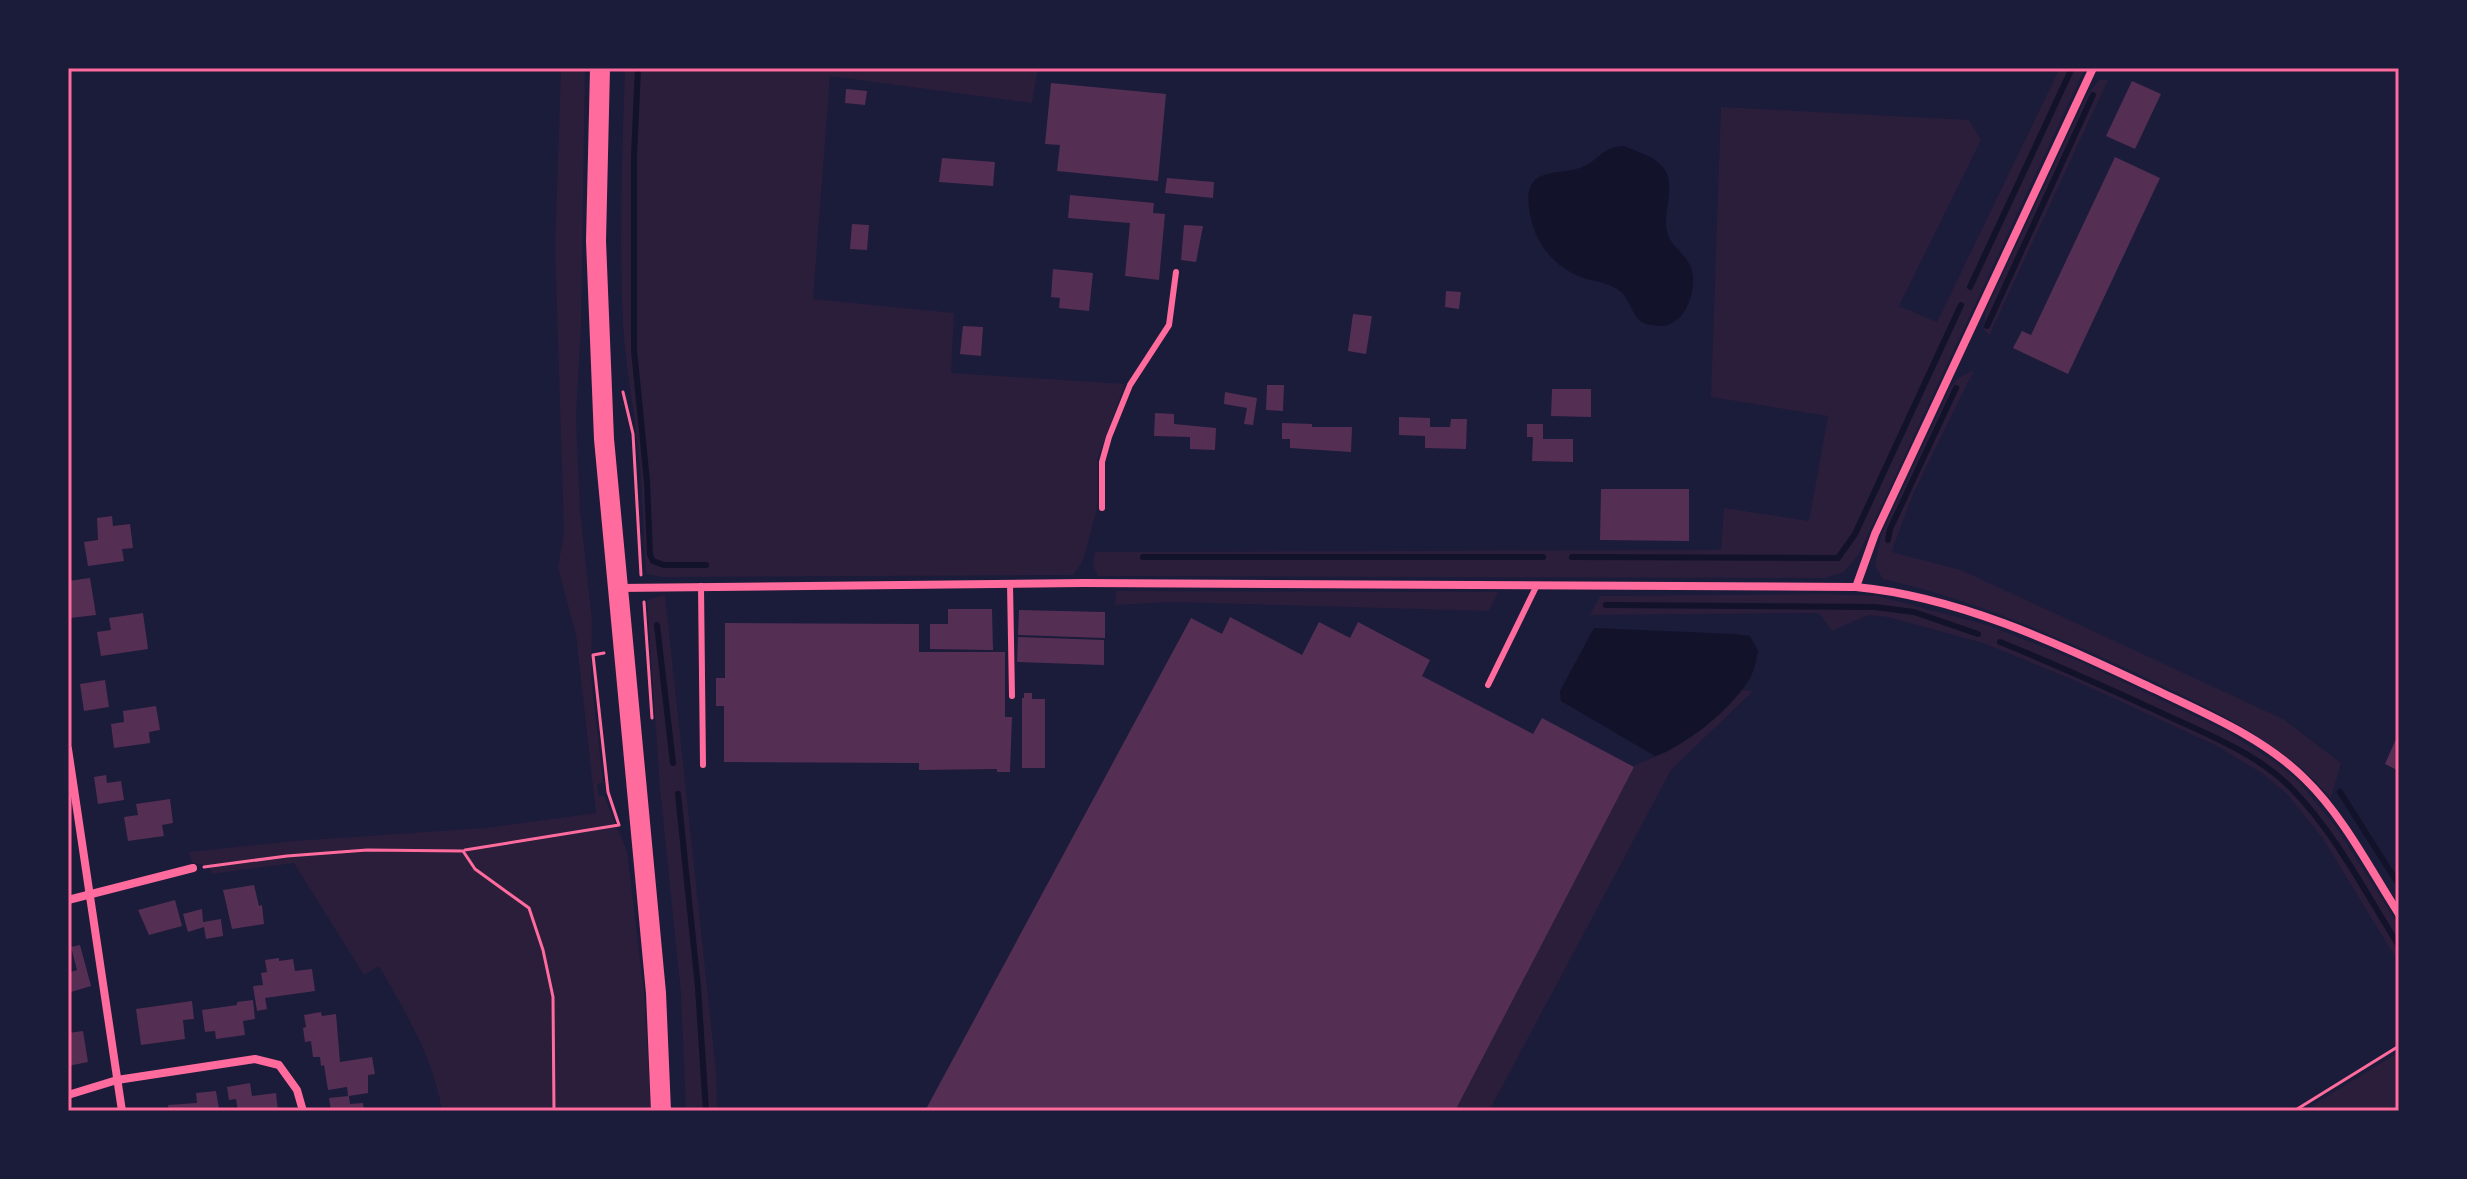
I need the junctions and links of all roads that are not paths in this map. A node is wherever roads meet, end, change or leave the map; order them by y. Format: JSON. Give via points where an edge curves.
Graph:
{"nodes":[{"id":1,"x":600,"y":68,"type":"edge"},
{"id":2,"x":2093,"y":68,"type":"edge"},
{"id":3,"x":1176,"y":272,"type":"dead end"},
{"id":4,"x":1102,"y":508,"type":"dead end"},
{"id":5,"x":1010,"y":584,"type":"junction"},
{"id":6,"x":1537,"y":585,"type":"junction"},
{"id":7,"x":701,"y":586,"type":"junction"},
{"id":8,"x":1856,"y":587,"type":"junction"},
{"id":9,"x":617,"y":588,"type":"junction"},
{"id":10,"x":1488,"y":685,"type":"dead end"},
{"id":11,"x":1012,"y":696,"type":"dead end"},
{"id":12,"x":68,"y":749,"type":"edge"},
{"id":13,"x":703,"y":765,"type":"dead end"},
{"id":14,"x":193,"y":868,"type":"road end"},
{"id":15,"x":90,"y":894,"type":"junction"},
{"id":16,"x":68,"y":900,"type":"edge"},
{"id":17,"x":2399,"y":914,"type":"edge"},
{"id":18,"x":117,"y":1080,"type":"junction"},
{"id":19,"x":68,"y":1095,"type":"edge"},
{"id":20,"x":122,"y":1111,"type":"edge"},
{"id":21,"x":303,"y":1111,"type":"edge"},
{"id":22,"x":661,"y":1111,"type":"edge"}],
"edges":[{"from":1,"to":9,"type":"main road","via":[[597,324]]},
{"from":2,"to":8,"type":"street","via":[[1875,534]]},
{"from":3,"to":4,"type":"lane","via":[[1169,325],[1130,385],[1109,437],[1102,462]]},
{"from":5,"to":6,"type":"street"},
{"from":5,"to":7,"type":"street"},
{"from":5,"to":11,"type":"lane"},
{"from":6,"to":8,"type":"street"},
{"from":6,"to":10,"type":"lane"},
{"from":7,"to":9,"type":"street"},
{"from":7,"to":13,"type":"lane"},
{"from":8,"to":17,"type":"street","via":[[1893,590],[1993,619],[2228,724],[2304,778],[2341,823]]},
{"from":9,"to":22,"type":"main road","via":[[656,993]]},
{"from":12,"to":15,"type":"street"},
{"from":14,"to":15,"type":"street"},
{"from":15,"to":16,"type":"street"},
{"from":15,"to":18,"type":"street"},
{"from":18,"to":19,"type":"street"},
{"from":18,"to":20,"type":"street"},
{"from":18,"to":21,"type":"street","via":[[255,1059],[279,1065],[297,1090]]}]}
